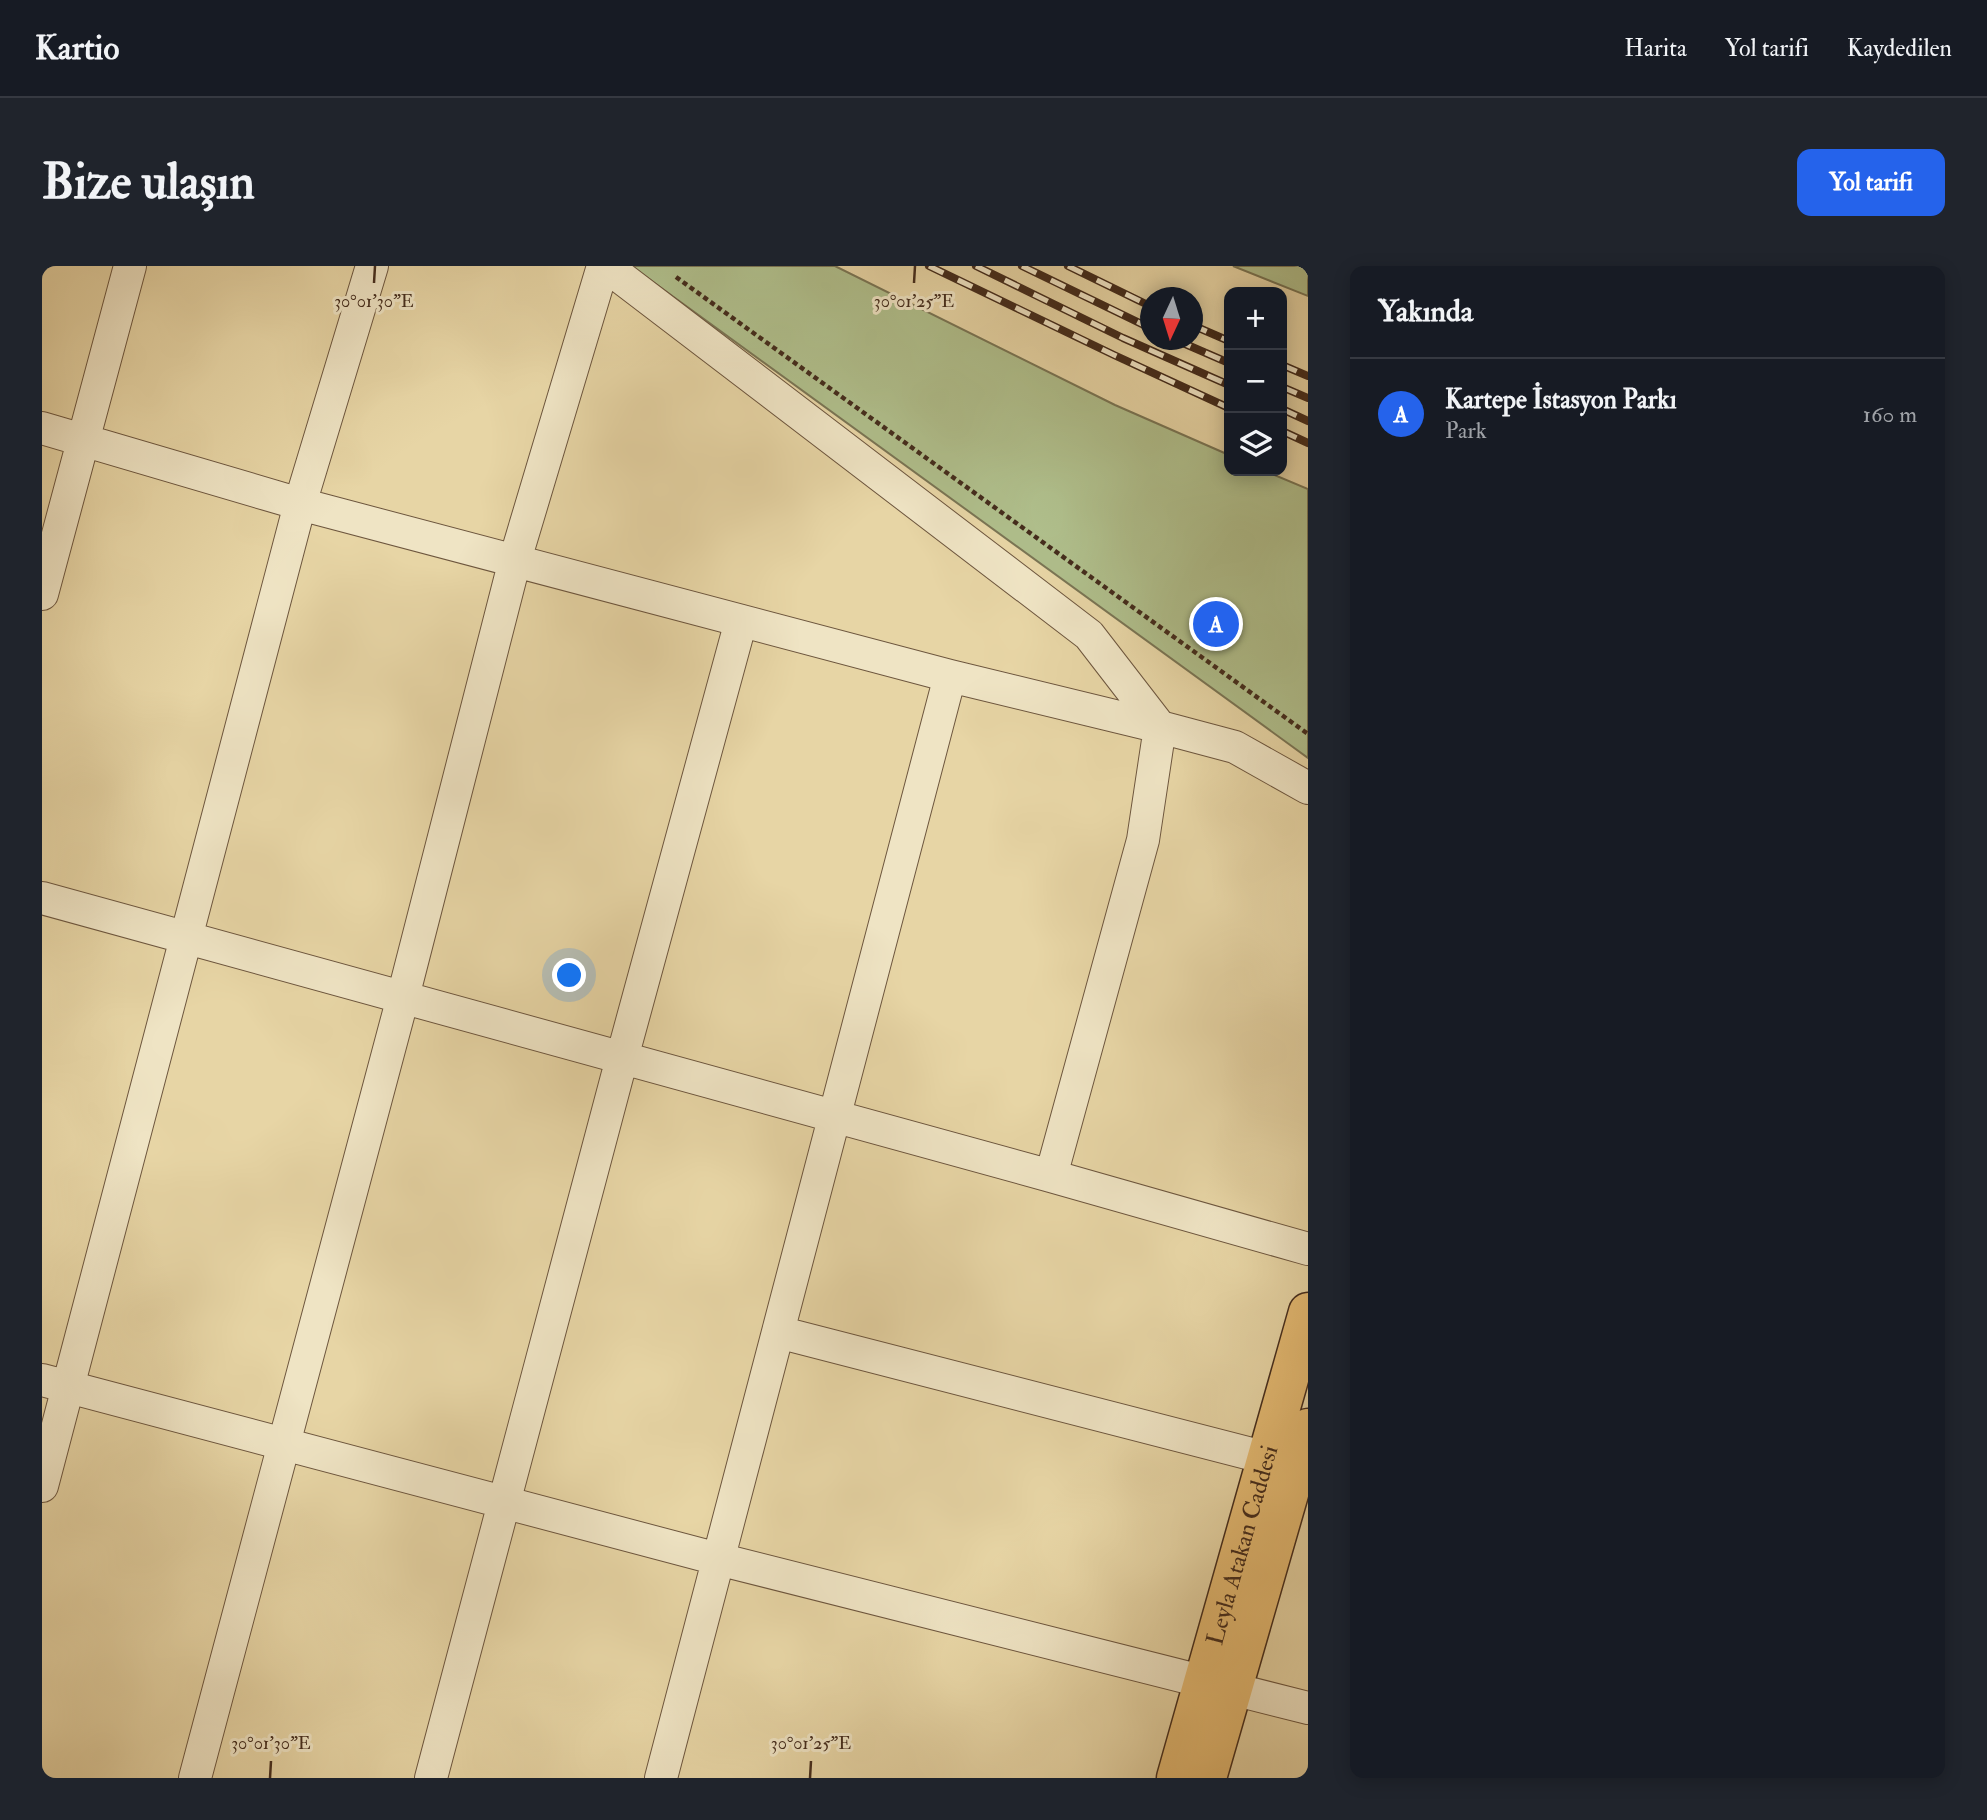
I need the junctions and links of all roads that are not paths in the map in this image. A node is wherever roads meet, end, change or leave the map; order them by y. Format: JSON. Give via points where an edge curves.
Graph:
{"nodes":[{"id":1,"x":130,"y":266,"type":"edge"},
{"id":2,"x":372,"y":266,"type":"edge"},
{"id":3,"x":605,"y":266,"type":"edge"},
{"id":4,"x":42,"y":428,"type":"edge"},
{"id":5,"x":82,"y":440,"type":"junction"},
{"id":6,"x":300,"y":503,"type":"junction"},
{"id":7,"x":514,"y":561,"type":"junction"},
{"id":8,"x":42,"y":594,"type":"edge"},
{"id":9,"x":741,"y":621,"type":"junction"},
{"id":10,"x":950,"y":676,"type":"junction"},
{"id":11,"x":1160,"y":727,"type":"junction"},
{"id":12,"x":1308,"y":788,"type":"edge"},
{"id":13,"x":42,"y":898,"type":"edge"},
{"id":14,"x":186,"y":938,"type":"junction"},
{"id":15,"x":403,"y":997,"type":"junction"},
{"id":16,"x":622,"y":1058,"type":"junction"},
{"id":17,"x":835,"y":1116,"type":"junction"},
{"id":18,"x":1051,"y":1175,"type":"junction"},
{"id":19,"x":1308,"y":1249,"type":"edge"},
{"id":20,"x":1308,"y":1312,"type":"edge"},
{"id":21,"x":778,"y":1332,"type":"junction"},
{"id":22,"x":55,"y":1383,"type":"edge"},
{"id":23,"x":1308,"y":1428,"type":"edge"},
{"id":24,"x":284,"y":1442,"type":"junction"},
{"id":25,"x":1290,"y":1464,"type":"edge"},
{"id":26,"x":42,"y":1486,"type":"edge"},
{"id":27,"x":505,"y":1501,"type":"junction"},
{"id":28,"x":718,"y":1559,"type":"junction"},
{"id":29,"x":1219,"y":1684,"type":"junction"},
{"id":30,"x":1308,"y":1707,"type":"edge"},
{"id":31,"x":195,"y":1778,"type":"edge"},
{"id":32,"x":431,"y":1778,"type":"edge"},
{"id":33,"x":660,"y":1778,"type":"edge"},
{"id":34,"x":1176,"y":1778,"type":"edge"},
{"id":35,"x":1207,"y":1778,"type":"edge"}],
"edges":[{"from":1,"to":5,"type":"street"},
{"from":2,"to":6,"type":"street"},
{"from":3,"to":7,"type":"street"},
{"from":3,"to":11,"type":"street","via":[[1089,635]]},
{"from":4,"to":5,"type":"street"},
{"from":5,"to":6,"type":"street"},
{"from":5,"to":8,"type":"street"},
{"from":6,"to":7,"type":"street"},
{"from":6,"to":14,"type":"street"},
{"from":7,"to":9,"type":"street"},
{"from":7,"to":15,"type":"street"},
{"from":9,"to":10,"type":"street"},
{"from":9,"to":16,"type":"street"},
{"from":10,"to":11,"type":"street"},
{"from":10,"to":17,"type":"street"},
{"from":11,"to":12,"type":"street","via":[[1235,747]]},
{"from":11,"to":18,"type":"street","via":[[1143,840]]},
{"from":13,"to":14,"type":"street"},
{"from":14,"to":15,"type":"street"},
{"from":14,"to":22,"type":"street"},
{"from":15,"to":16,"type":"street"},
{"from":15,"to":24,"type":"street"},
{"from":16,"to":17,"type":"street"},
{"from":16,"to":27,"type":"street"},
{"from":17,"to":18,"type":"street"},
{"from":17,"to":21,"type":"street"},
{"from":18,"to":19,"type":"street"},
{"from":20,"to":25,"type":"main road","name":"Leyla Atakan Caddesi"},
{"from":21,"to":25,"type":"street"},
{"from":21,"to":28,"type":"street"},
{"from":22,"to":24,"type":"street"},
{"from":22,"to":26,"type":"street"},
{"from":23,"to":25,"type":"main road","name":"Leyla Atakan Caddesi"},
{"from":24,"to":27,"type":"street"},
{"from":24,"to":31,"type":"street"},
{"from":25,"to":29,"type":"main road","name":"Leyla Atakan Caddesi"},
{"from":27,"to":28,"type":"street"},
{"from":27,"to":32,"type":"street"},
{"from":28,"to":29,"type":"street"},
{"from":28,"to":33,"type":"street"},
{"from":29,"to":30,"type":"street"},
{"from":29,"to":34,"type":"main road","name":"Leyla Atakan Caddesi"},
{"from":29,"to":35,"type":"main road","name":"Leyla Atakan Caddesi"}]}
